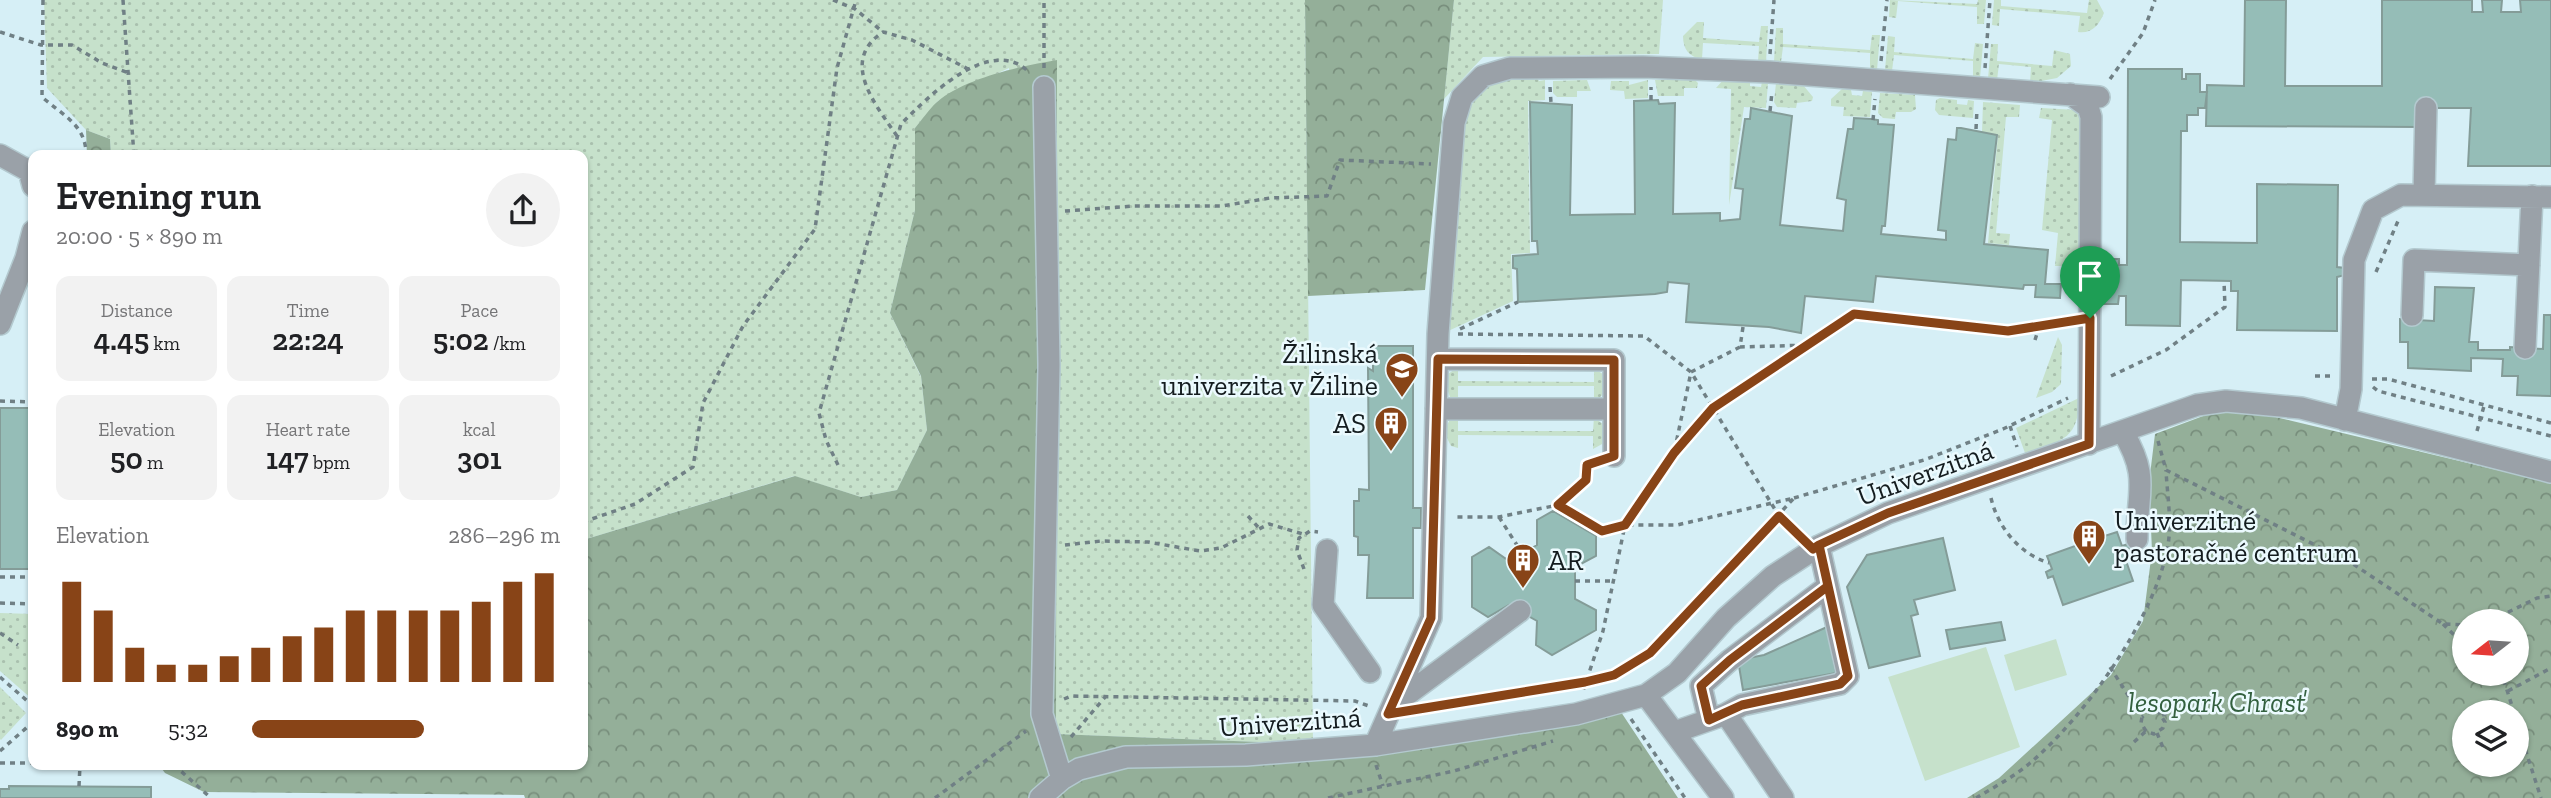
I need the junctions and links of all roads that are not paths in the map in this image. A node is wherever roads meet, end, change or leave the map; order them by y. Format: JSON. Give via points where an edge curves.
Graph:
{"nodes":[{"id":1,"x":1044,"y":88,"type":"road end"},
{"id":2,"x":2070,"y":94,"type":"junction"},
{"id":3,"x":2099,"y":97,"type":"dead end"},
{"id":4,"x":2426,"y":108,"type":"dead end"},
{"id":5,"x":0,"y":155,"type":"edge"},
{"id":6,"x":28,"y":170,"type":"edge"},
{"id":7,"x":2424,"y":194,"type":"junction"},
{"id":8,"x":2542,"y":197,"type":"edge"},
{"id":9,"x":28,"y":250,"type":"edge"},
{"id":10,"x":2529,"y":265,"type":"junction"},
{"id":11,"x":2412,"y":315,"type":"dead end"},
{"id":12,"x":0,"y":324,"type":"edge"},
{"id":13,"x":2525,"y":348,"type":"dead end"},
{"id":14,"x":1438,"y":359,"type":"junction"},
{"id":15,"x":1437,"y":409,"type":"junction"},
{"id":16,"x":1615,"y":409,"type":"junction"},
{"id":17,"x":2345,"y":420,"type":"junction"},
{"id":18,"x":2123,"y":432,"type":"junction"},
{"id":19,"x":2089,"y":444,"type":"junction"},
{"id":20,"x":1614,"y":456,"type":"road end"},
{"id":21,"x":2551,"y":472,"type":"edge"},
{"id":22,"x":2137,"y":539,"type":"dead end"},
{"id":23,"x":1816,"y":547,"type":"junction"},
{"id":24,"x":1327,"y":550,"type":"dead end"},
{"id":25,"x":1828,"y":586,"type":"junction"},
{"id":26,"x":1520,"y":611,"type":"dead end"},
{"id":27,"x":1370,"y":672,"type":"dead end"},
{"id":28,"x":1646,"y":695,"type":"junction"},
{"id":29,"x":1390,"y":710,"type":"junction"},
{"id":30,"x":1718,"y":717,"type":"junction"},
{"id":31,"x":1675,"y":732,"type":"junction"},
{"id":32,"x":1375,"y":745,"type":"junction"},
{"id":33,"x":1062,"y":779,"type":"junction"},
{"id":34,"x":1040,"y":798,"type":"edge"},
{"id":35,"x":1723,"y":798,"type":"edge"},
{"id":36,"x":1783,"y":798,"type":"edge"}],
"edges":[{"from":1,"to":33,"type":"street","via":[[1049,365],[1042,714]]},
{"from":2,"to":3,"type":"street"},
{"from":2,"to":14,"type":"street","via":[[1643,67],[1510,68],[1483,76],[1462,97],[1454,123]]},
{"from":2,"to":19,"type":"street","via":[[2088,107],[2091,117]]},
{"from":4,"to":7,"type":"street"},
{"from":5,"to":6,"type":"street"},
{"from":7,"to":8,"type":"street"},
{"from":7,"to":17,"type":"street","via":[[2401,195],[2373,210],[2354,260],[2351,389]]},
{"from":8,"to":10,"type":"street"},
{"from":9,"to":12,"type":"street"},
{"from":10,"to":11,"type":"street","via":[[2414,260]]},
{"from":10,"to":13,"type":"street"},
{"from":14,"to":15,"type":"street"},
{"from":14,"to":16,"type":"street","via":[[1614,360]]},
{"from":15,"to":16,"type":"street"},
{"from":15,"to":29,"type":"street","via":[[1431,618]]},
{"from":16,"to":20,"type":"street"},
{"from":17,"to":18,"type":"street","name":"Univerzitná","via":[[2301,408],[2226,401],[2197,405]]},
{"from":17,"to":21,"type":"street","name":"Univerzitná"},
{"from":18,"to":19,"type":"street","name":"Univerzitná"},
{"from":18,"to":22,"type":"street","via":[[2137,455],[2143,480]]},
{"from":19,"to":23,"type":"street","name":"Univerzitná","via":[[1888,513]]},
{"from":23,"to":25,"type":"street"},
{"from":23,"to":28,"type":"street","name":"Univerzitná","via":[[1745,601],[1676,673]]},
{"from":24,"to":27,"type":"street","via":[[1322,605]]},
{"from":25,"to":30,"type":"street","via":[[1701,686]]},
{"from":25,"to":30,"type":"street","via":[[1848,676],[1840,684],[1742,705]]},
{"from":26,"to":29,"type":"street"},
{"from":28,"to":31,"type":"street"},
{"from":28,"to":32,"type":"street","name":"Univerzitná","via":[[1576,714]]},
{"from":29,"to":32,"type":"street"},
{"from":30,"to":31,"type":"street"},
{"from":30,"to":36,"type":"street"},
{"from":31,"to":35,"type":"street"},
{"from":32,"to":33,"type":"street","name":"Univerzitná","via":[[1246,755],[1126,757],[1079,769]]},
{"from":33,"to":34,"type":"street","name":"Univerzitná"}]}
